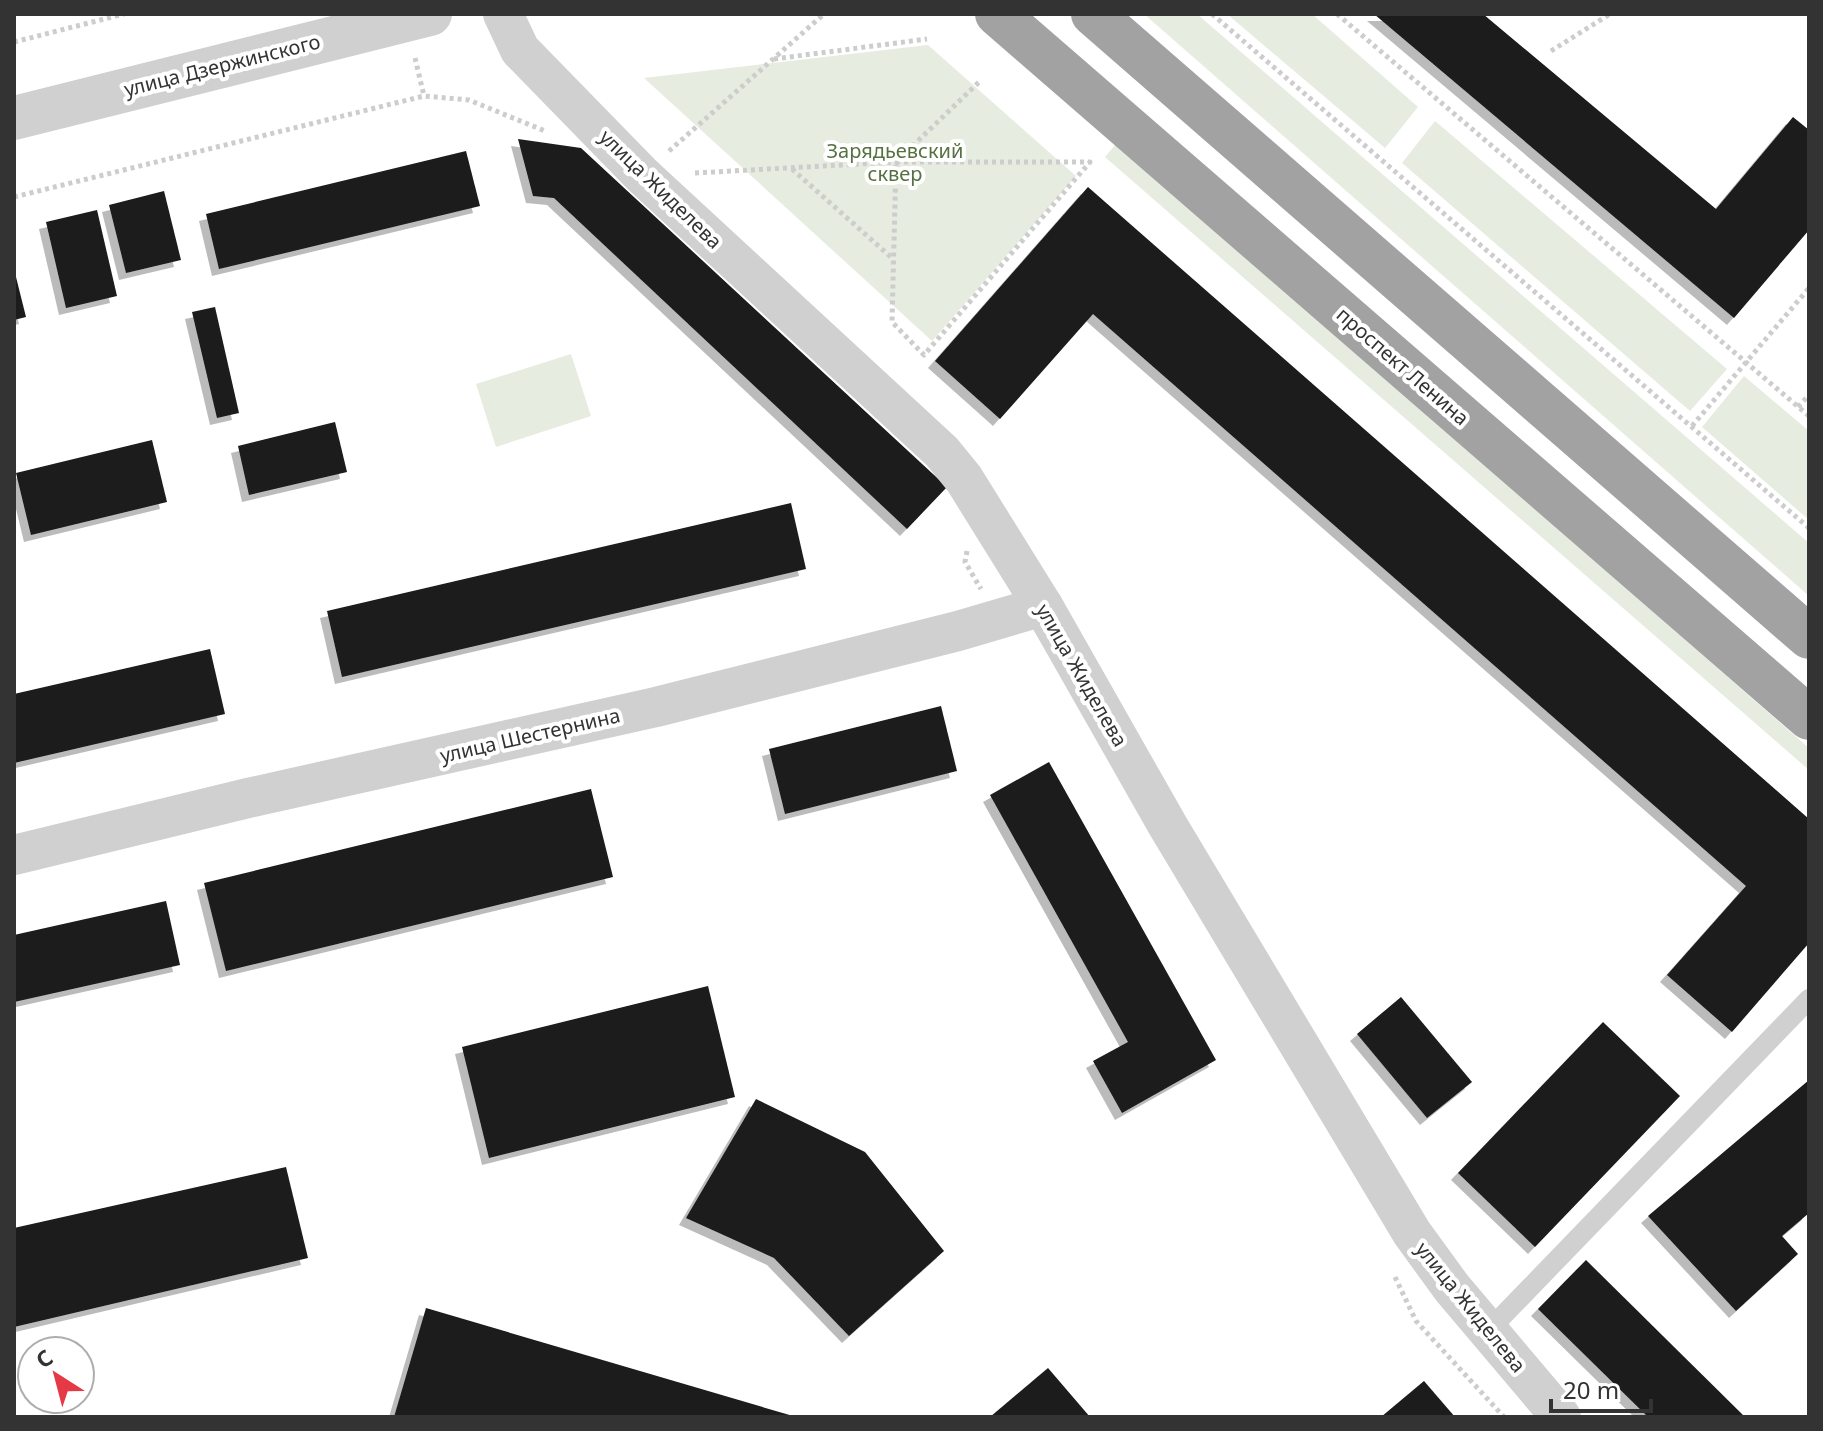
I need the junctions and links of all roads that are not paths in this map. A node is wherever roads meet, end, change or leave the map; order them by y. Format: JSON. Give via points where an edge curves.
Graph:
{"nodes":[{"id":1,"x":503,"y":14,"type":"edge"},
{"id":2,"x":997,"y":14,"type":"edge"},
{"id":3,"x":1093,"y":14,"type":"edge"},
{"id":4,"x":420,"y":29,"type":"edge"},
{"id":5,"x":14,"y":118,"type":"edge"},
{"id":6,"x":1043,"y":606,"type":"junction"},
{"id":7,"x":1809,"y":637,"type":"edge"},
{"id":8,"x":1809,"y":718,"type":"edge"},
{"id":9,"x":14,"y":855,"type":"edge"},
{"id":10,"x":1809,"y":999,"type":"edge"},
{"id":11,"x":1488,"y":1331,"type":"junction"},
{"id":12,"x":1561,"y":1417,"type":"edge"}],
"edges":[{"from":1,"to":6,"type":"street","name":"улица Жиделева","via":[[520,50],[642,175],[942,452]]},
{"from":2,"to":8,"type":"highway","name":"проспект Ленина"},
{"from":3,"to":7,"type":"highway"},
{"from":4,"to":5,"type":"street","name":"улица Дзержинского"},
{"from":6,"to":9,"type":"street","name":"улица Шестернина","via":[[656,707]]},
{"from":6,"to":11,"type":"street","name":"улица Жиделева","via":[[1412,1233]]},
{"from":10,"to":11,"type":"lane"},
{"from":11,"to":12,"type":"street","name":"улица Жиделева"}]}
